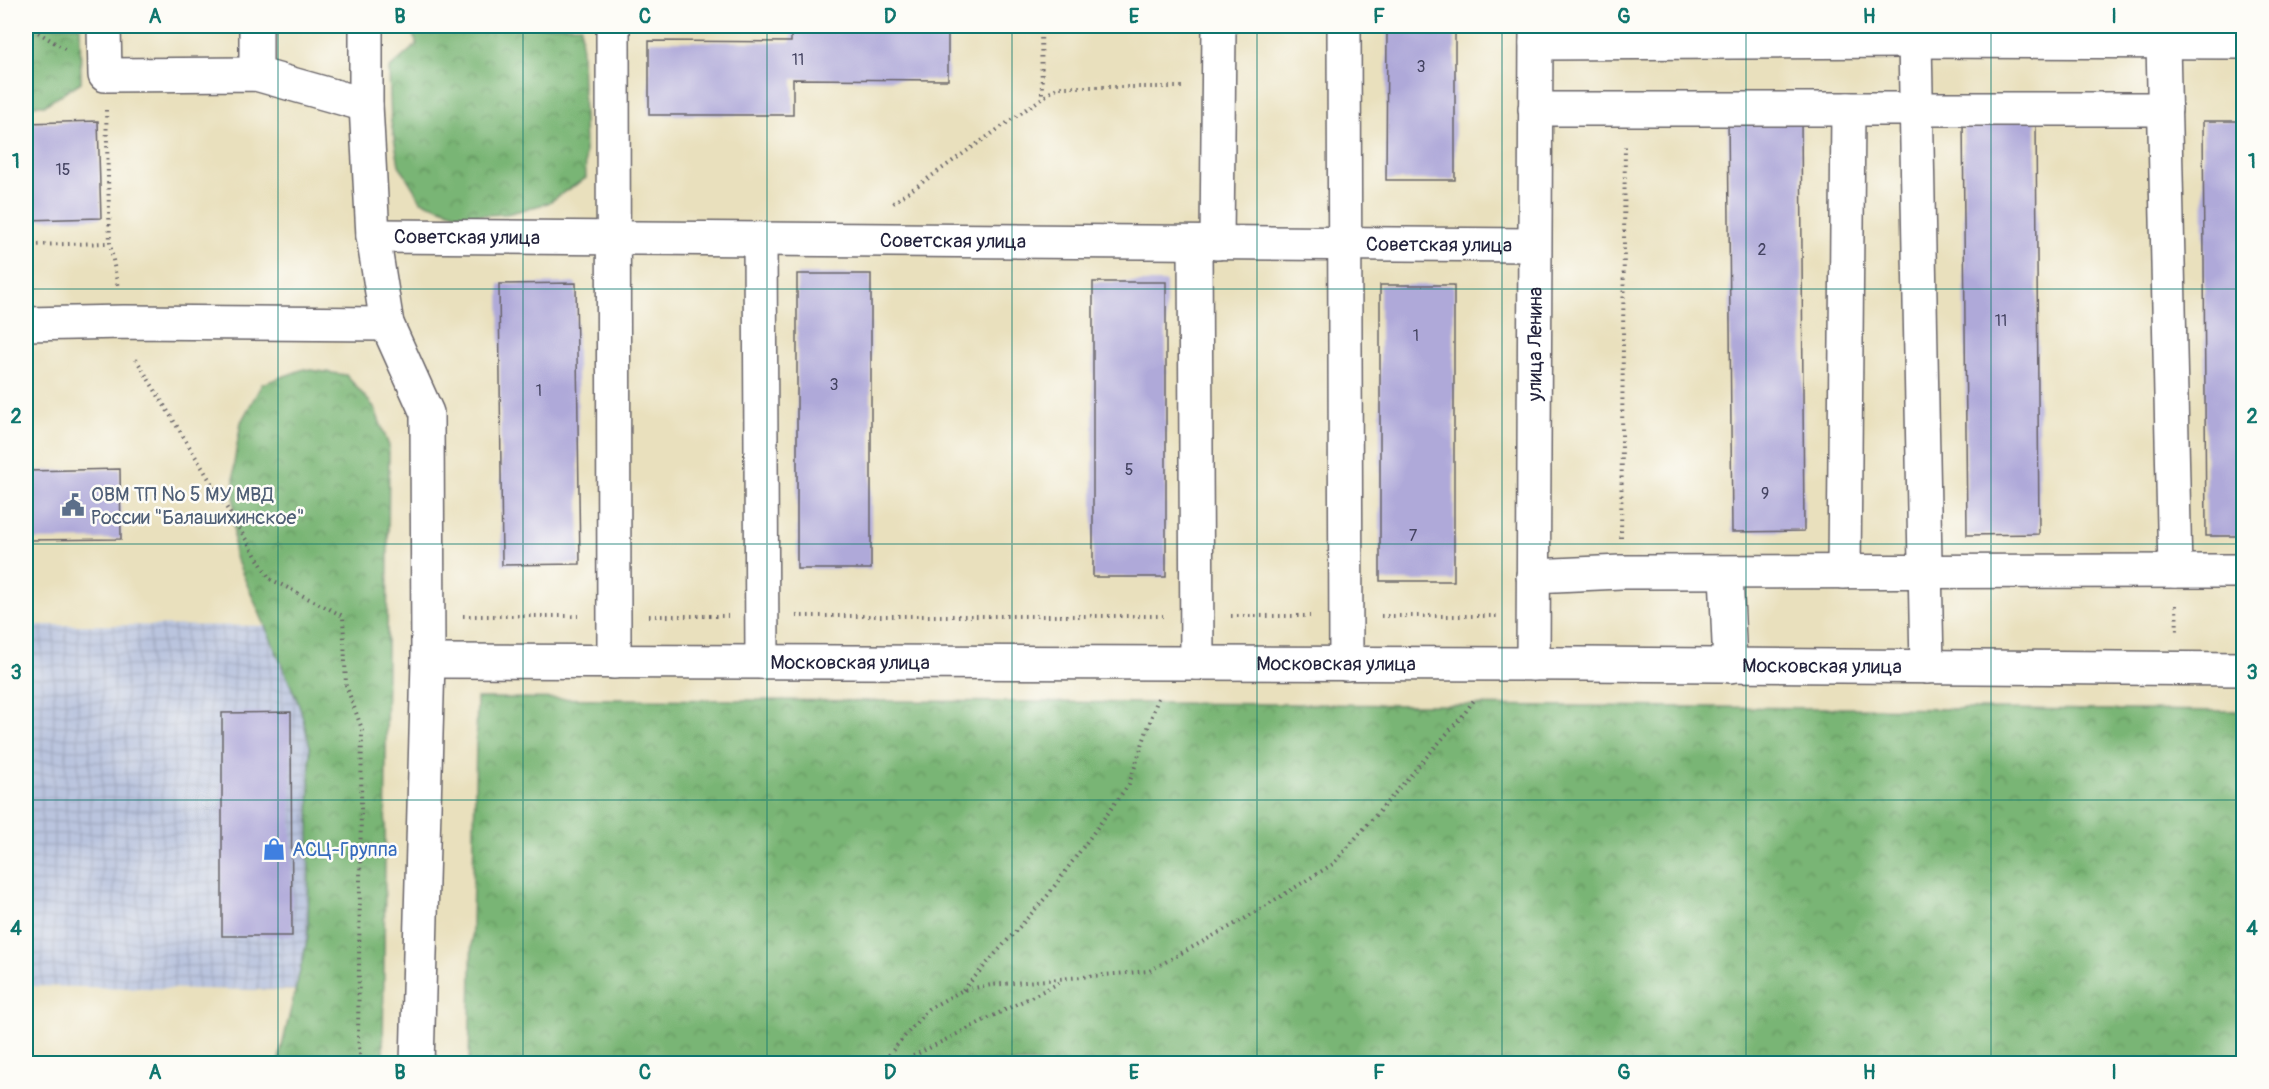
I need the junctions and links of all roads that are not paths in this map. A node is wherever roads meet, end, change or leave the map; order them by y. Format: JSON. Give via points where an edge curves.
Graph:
{"nodes":[{"id":1,"x":104,"y":26,"type":"edge"},
{"id":2,"x":256,"y":26,"type":"edge"},
{"id":3,"x":366,"y":26,"type":"edge"},
{"id":4,"x":613,"y":26,"type":"edge"},
{"id":5,"x":1219,"y":26,"type":"edge"},
{"id":6,"x":1344,"y":26,"type":"edge"},
{"id":7,"x":1536,"y":34,"type":"edge"},
{"id":8,"x":1983,"y":34,"type":"edge"},
{"id":9,"x":1915,"y":41,"type":"junction"},
{"id":10,"x":2244,"y":42,"type":"edge"},
{"id":11,"x":2163,"y":43,"type":"junction"},
{"id":12,"x":256,"y":74,"type":"junction"},
{"id":13,"x":366,"y":105,"type":"junction"},
{"id":14,"x":1916,"y":108,"type":"junction"},
{"id":15,"x":1535,"y":109,"type":"junction"},
{"id":16,"x":1848,"y":109,"type":"junction"},
{"id":17,"x":2165,"y":109,"type":"junction"},
{"id":18,"x":373,"y":236,"type":"junction"},
{"id":19,"x":614,"y":238,"type":"junction"},
{"id":20,"x":760,"y":239,"type":"junction"},
{"id":21,"x":1206,"y":243,"type":"junction"},
{"id":22,"x":1344,"y":244,"type":"junction"},
{"id":23,"x":1534,"y":245,"type":"junction"},
{"id":24,"x":26,"y":324,"type":"edge"},
{"id":25,"x":387,"y":324,"type":"junction"},
{"id":26,"x":2175,"y":571,"type":"junction"},
{"id":27,"x":2244,"y":571,"type":"edge"},
{"id":28,"x":1844,"y":572,"type":"junction"},
{"id":29,"x":1924,"y":572,"type":"junction"},
{"id":30,"x":1726,"y":573,"type":"junction"},
{"id":31,"x":1533,"y":576,"type":"junction"},
{"id":32,"x":428,"y":661,"type":"junction"},
{"id":33,"x":614,"y":662,"type":"junction"},
{"id":34,"x":762,"y":662,"type":"junction"},
{"id":35,"x":1183,"y":663,"type":"junction"},
{"id":36,"x":1346,"y":664,"type":"junction"},
{"id":37,"x":1533,"y":664,"type":"junction"},
{"id":38,"x":1730,"y":666,"type":"junction"},
{"id":39,"x":1927,"y":667,"type":"junction"},
{"id":40,"x":2244,"y":669,"type":"edge"},
{"id":41,"x":417,"y":1064,"type":"edge"}],
"edges":[{"from":1,"to":12,"type":"street","via":[[105,75]]},
{"from":2,"to":12,"type":"street"},
{"from":3,"to":13,"type":"street"},
{"from":4,"to":19,"type":"street"},
{"from":5,"to":21,"type":"street","via":[[1219,87]]},
{"from":6,"to":22,"type":"street"},
{"from":7,"to":9,"type":"street"},
{"from":7,"to":15,"type":"street","name":"улица Ленина"},
{"from":8,"to":9,"type":"street"},
{"from":8,"to":11,"type":"street"},
{"from":9,"to":14,"type":"street"},
{"from":10,"to":11,"type":"street"},
{"from":11,"to":17,"type":"street"},
{"from":12,"to":13,"type":"street"},
{"from":13,"to":18,"type":"street"},
{"from":14,"to":16,"type":"street"},
{"from":14,"to":17,"type":"street"},
{"from":14,"to":29,"type":"street"},
{"from":15,"to":16,"type":"street"},
{"from":15,"to":23,"type":"street","name":"улица Ленина"},
{"from":16,"to":28,"type":"street"},
{"from":17,"to":26,"type":"street"},
{"from":18,"to":19,"type":"street","name":"Советская улица"},
{"from":18,"to":25,"type":"street"},
{"from":19,"to":20,"type":"street","name":"Советская улица"},
{"from":19,"to":33,"type":"street"},
{"from":20,"to":21,"type":"street","name":"Советская улица"},
{"from":20,"to":34,"type":"street"},
{"from":21,"to":22,"type":"street","name":"Советская улица"},
{"from":21,"to":35,"type":"street","via":[[1197,616]]},
{"from":22,"to":23,"type":"street","name":"Советская улица"},
{"from":22,"to":36,"type":"street"},
{"from":23,"to":31,"type":"street","name":"улица Ленина"},
{"from":24,"to":25,"type":"street"},
{"from":25,"to":32,"type":"street","via":[[427,413]]},
{"from":26,"to":27,"type":"street"},
{"from":26,"to":29,"type":"street"},
{"from":28,"to":29,"type":"street"},
{"from":28,"to":30,"type":"street"},
{"from":29,"to":39,"type":"street"},
{"from":30,"to":31,"type":"street"},
{"from":30,"to":38,"type":"street"},
{"from":31,"to":37,"type":"street","name":"улица Ленина"},
{"from":32,"to":33,"type":"street","name":"Московская улица"},
{"from":32,"to":41,"type":"street"},
{"from":33,"to":34,"type":"street","name":"Московская улица"},
{"from":34,"to":35,"type":"street","name":"Московская улица"},
{"from":35,"to":36,"type":"street","name":"Московская улица"},
{"from":36,"to":37,"type":"street","name":"Московская улица"},
{"from":37,"to":38,"type":"street","name":"Московская улица"},
{"from":38,"to":39,"type":"street","name":"Московская улица"},
{"from":39,"to":40,"type":"street","name":"Московская улица"}]}
